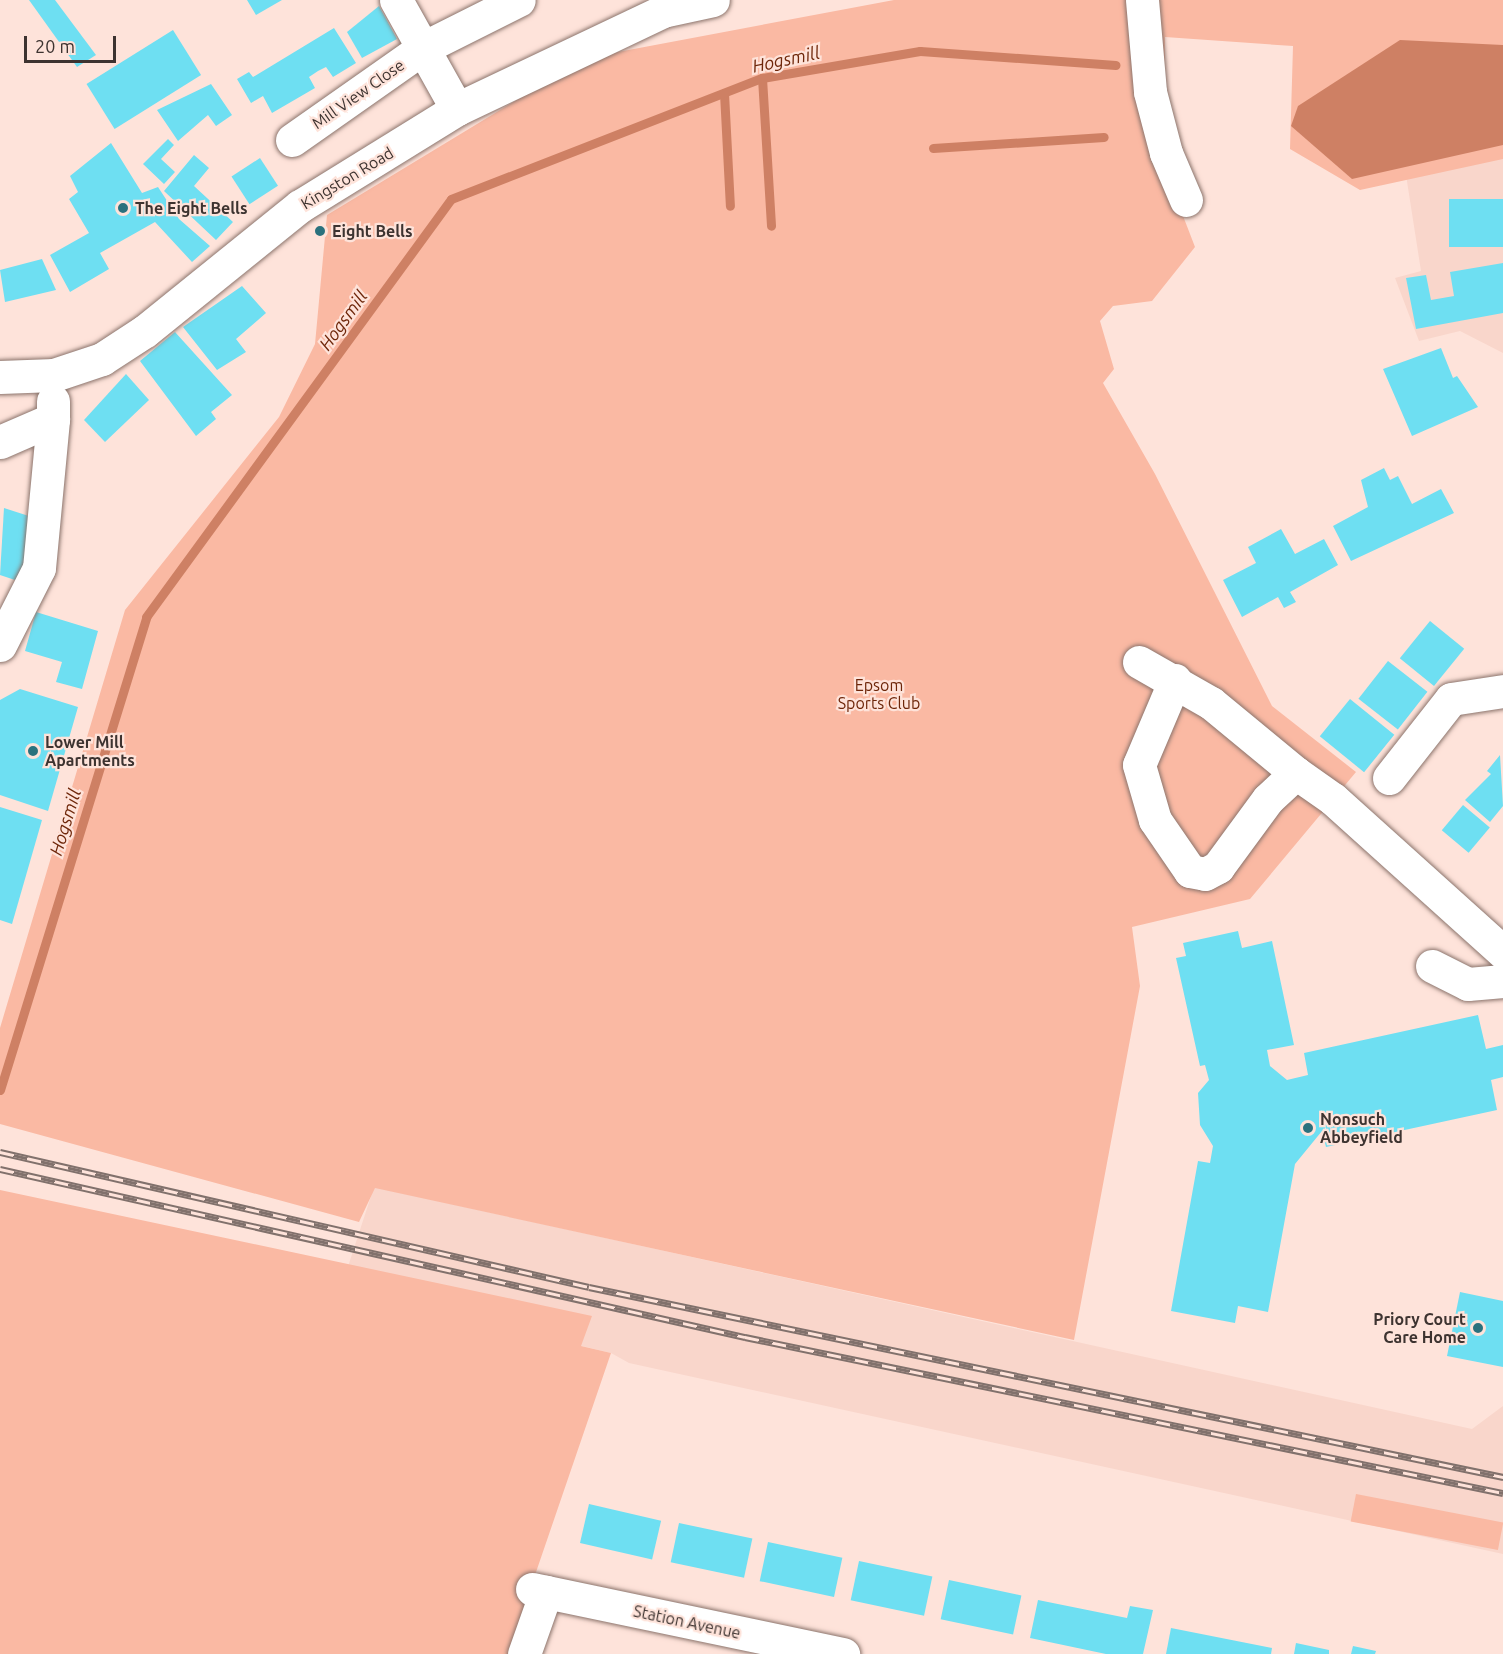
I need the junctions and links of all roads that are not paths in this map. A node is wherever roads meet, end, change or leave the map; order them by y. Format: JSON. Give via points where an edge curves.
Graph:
{"nodes":[{"id":1,"x":396,"y":0,"type":"edge"},
{"id":2,"x":519,"y":0,"type":"edge"},
{"id":3,"x":713,"y":0,"type":"edge"},
{"id":4,"x":1142,"y":0,"type":"edge"},
{"id":5,"x":659,"y":6,"type":"edge"},
{"id":6,"x":423,"y":48,"type":"junction"},
{"id":7,"x":457,"y":109,"type":"junction"},
{"id":8,"x":292,"y":140,"type":"dead end"},
{"id":9,"x":1186,"y":200,"type":"dead end"},
{"id":10,"x":54,"y":375,"type":"junction"},
{"id":11,"x":0,"y":377,"type":"edge"},
{"id":12,"x":53,"y":419,"type":"junction"},
{"id":13,"x":0,"y":442,"type":"edge"},
{"id":14,"x":0,"y":645,"type":"edge"},
{"id":15,"x":1140,"y":662,"type":"dead end"},
{"id":16,"x":1175,"y":680,"type":"junction"},
{"id":17,"x":1503,"y":691,"type":"edge"},
{"id":18,"x":1296,"y":773,"type":"junction"},
{"id":19,"x":1389,"y":778,"type":"dead end"},
{"id":20,"x":1503,"y":952,"type":"edge"},
{"id":21,"x":1432,"y":966,"type":"dead end"},
{"id":22,"x":1503,"y":981,"type":"edge"},
{"id":23,"x":833,"y":1653,"type":"edge"},
{"id":24,"x":524,"y":1654,"type":"edge"}],
"edges":[{"from":1,"to":6,"type":"street","name":"Mill View Close"},
{"from":2,"to":6,"type":"street","name":"Mill View Close"},
{"from":3,"to":5,"type":"street","name":"Kingston Road"},
{"from":4,"to":9,"type":"street","via":[[1150,92],[1166,153]]},
{"from":5,"to":7,"type":"street","name":"Kingston Road"},
{"from":6,"to":7,"type":"street","name":"Mill View Close"},
{"from":6,"to":8,"type":"street","name":"Mill View Close"},
{"from":7,"to":10,"type":"street","name":"Kingston Road","via":[[300,206],[145,331],[102,359]]},
{"from":10,"to":11,"type":"street","name":"Kingston Road"},
{"from":10,"to":12,"type":"street"},
{"from":12,"to":13,"type":"street"},
{"from":12,"to":14,"type":"street","via":[[39,568]]},
{"from":15,"to":16,"type":"street"},
{"from":16,"to":18,"type":"street"},
{"from":16,"to":18,"type":"street","via":[[1138,765],[1155,820],[1190,871],[1205,874],[1218,867],[1268,800]]},
{"from":17,"to":19,"type":"street","via":[[1451,699]]},
{"from":18,"to":20,"type":"street","via":[[1333,799]]},
{"from":21,"to":22,"type":"street","via":[[1468,984]]},
{"from":23,"to":24,"type":"street","name":"Station Avenue","via":[[539,1591]]}]}
